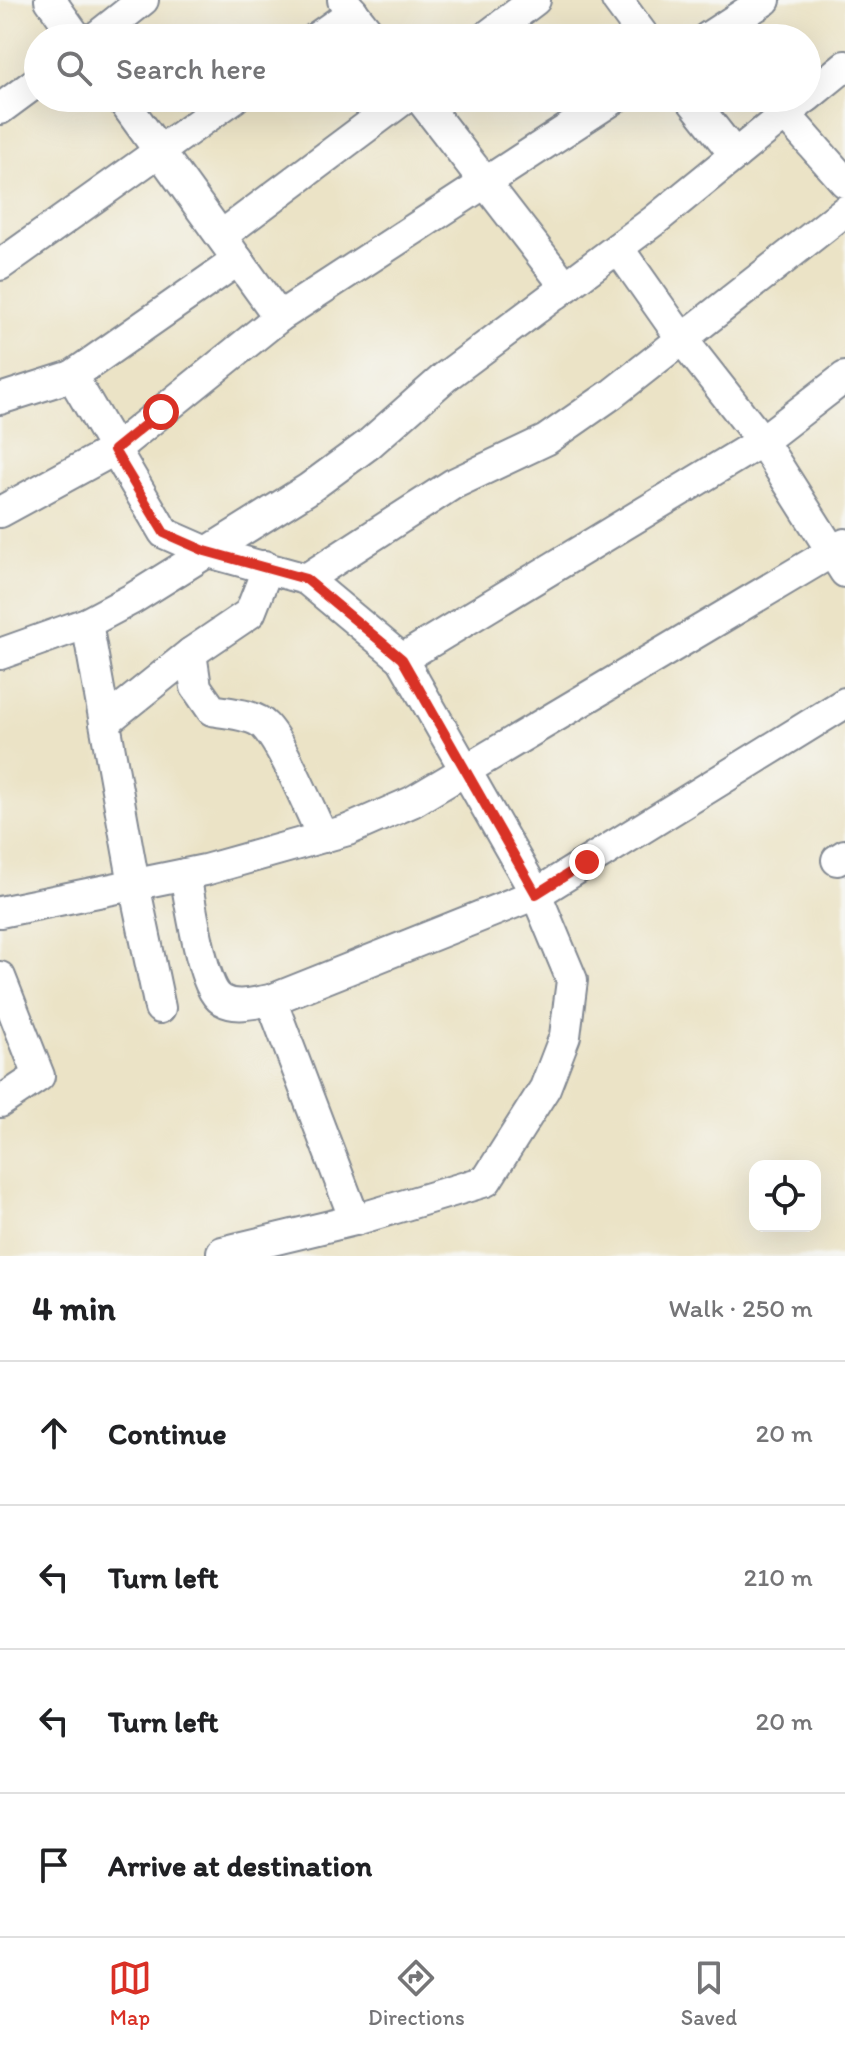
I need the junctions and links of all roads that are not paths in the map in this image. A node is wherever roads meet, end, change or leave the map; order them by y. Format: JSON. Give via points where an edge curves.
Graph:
{"nodes":[{"id":1,"x":50,"y":0,"type":"edge"},
{"id":2,"x":143,"y":0,"type":"edge"},
{"id":3,"x":535,"y":0,"type":"edge"},
{"id":4,"x":617,"y":0,"type":"edge"},
{"id":5,"x":765,"y":0,"type":"edge"},
{"id":6,"x":348,"y":6,"type":"edge"},
{"id":7,"x":67,"y":24,"type":"edge"},
{"id":8,"x":113,"y":24,"type":"edge"},
{"id":9,"x":330,"y":24,"type":"edge"},
{"id":10,"x":362,"y":24,"type":"edge"},
{"id":11,"x":503,"y":24,"type":"edge"},
{"id":12,"x":635,"y":24,"type":"edge"},
{"id":13,"x":728,"y":24,"type":"edge"},
{"id":14,"x":845,"y":66,"type":"edge"},
{"id":15,"x":821,"y":85,"type":"edge"},
{"id":16,"x":24,"y":91,"type":"edge"},
{"id":17,"x":0,"y":109,"type":"edge"},
{"id":18,"x":131,"y":112,"type":"edge"},
{"id":19,"x":215,"y":112,"type":"edge"},
{"id":20,"x":389,"y":112,"type":"edge"},
{"id":21,"x":431,"y":112,"type":"edge"},
{"id":22,"x":594,"y":112,"type":"edge"},
{"id":23,"x":701,"y":112,"type":"edge"},
{"id":24,"x":788,"y":112,"type":"edge"},
{"id":25,"x":804,"y":112,"type":"edge"},
{"id":26,"x":160,"y":152,"type":"junction"},
{"id":27,"x":735,"y":155,"type":"junction"},
{"id":28,"x":487,"y":182,"type":"junction"},
{"id":29,"x":845,"y":182,"type":"edge"},
{"id":30,"x":845,"y":211,"type":"edge"},
{"id":31,"x":230,"y":248,"type":"junction"},
{"id":32,"x":618,"y":248,"type":"junction"},
{"id":33,"x":0,"y":265,"type":"edge"},
{"id":34,"x":566,"y":287,"type":"junction"},
{"id":35,"x":279,"y":317,"type":"junction"},
{"id":36,"x":682,"y":339,"type":"junction"},
{"id":37,"x":72,"y":376,"type":"junction"},
{"id":38,"x":845,"y":377,"type":"edge"},
{"id":39,"x":0,"y":399,"type":"edge"},
{"id":40,"x":762,"y":441,"type":"junction"},
{"id":41,"x":114,"y":450,"type":"junction"},
{"id":42,"x":0,"y":512,"type":"edge"},
{"id":43,"x":205,"y":551,"type":"junction"},
{"id":44,"x":841,"y":556,"type":"edge"},
{"id":45,"x":264,"y":566,"type":"junction"},
{"id":46,"x":306,"y":579,"type":"junction"},
{"id":47,"x":87,"y":623,"type":"junction"},
{"id":48,"x":191,"y":653,"type":"junction"},
{"id":49,"x":0,"y":654,"type":"edge"},
{"id":50,"x":402,"y":659,"type":"junction"},
{"id":51,"x":845,"y":703,"type":"edge"},
{"id":52,"x":105,"y":722,"type":"junction"},
{"id":53,"x":465,"y":769,"type":"junction"},
{"id":54,"x":323,"y":837,"type":"junction"},
{"id":55,"x":185,"y":874,"type":"junction"},
{"id":56,"x":134,"y":884,"type":"junction"},
{"id":57,"x":536,"y":894,"type":"junction"},
{"id":58,"x":0,"y":912,"type":"edge"},
{"id":59,"x":0,"y":977,"type":"edge"},
{"id":60,"x":271,"y":1000,"type":"junction"},
{"id":61,"x":160,"y":1008,"type":"dead end"},
{"id":62,"x":0,"y":1102,"type":"edge"},
{"id":63,"x":355,"y":1220,"type":"junction"},
{"id":64,"x":222,"y":1252,"type":"dead end"}],
"edges":[{"from":1,"to":7,"type":"street"},
{"from":2,"to":8,"type":"street"},
{"from":3,"to":11,"type":"street"},
{"from":4,"to":12,"type":"street"},
{"from":5,"to":13,"type":"street"},
{"from":6,"to":9,"type":"street"},
{"from":6,"to":10,"type":"street"},
{"from":14,"to":15,"type":"street"},
{"from":16,"to":17,"type":"street"},
{"from":18,"to":26,"type":"street"},
{"from":19,"to":26,"type":"street"},
{"from":20,"to":31,"type":"street"},
{"from":21,"to":28,"type":"street"},
{"from":22,"to":28,"type":"street"},
{"from":23,"to":27,"type":"street"},
{"from":24,"to":27,"type":"street"},
{"from":25,"to":29,"type":"street"},
{"from":26,"to":31,"type":"street"},
{"from":26,"to":33,"type":"street"},
{"from":27,"to":32,"type":"street"},
{"from":28,"to":34,"type":"street"},
{"from":28,"to":35,"type":"street"},
{"from":30,"to":36,"type":"street"},
{"from":31,"to":35,"type":"street"},
{"from":31,"to":37,"type":"street"},
{"from":32,"to":34,"type":"street"},
{"from":32,"to":36,"type":"street"},
{"from":34,"to":43,"type":"street","via":[[308,489]]},
{"from":35,"to":41,"type":"street"},
{"from":36,"to":40,"type":"street"},
{"from":36,"to":46,"type":"street","via":[[546,440],[453,484]]},
{"from":37,"to":39,"type":"street"},
{"from":37,"to":41,"type":"street"},
{"from":38,"to":40,"type":"street"},
{"from":40,"to":44,"type":"street"},
{"from":40,"to":50,"type":"street"},
{"from":41,"to":42,"type":"street"},
{"from":41,"to":43,"type":"street","via":[[164,533]]},
{"from":43,"to":45,"type":"street"},
{"from":43,"to":47,"type":"street"},
{"from":44,"to":53,"type":"street"},
{"from":45,"to":46,"type":"street"},
{"from":45,"to":48,"type":"street","via":[[250,613]]},
{"from":46,"to":50,"type":"street"},
{"from":47,"to":49,"type":"street"},
{"from":47,"to":52,"type":"street"},
{"from":48,"to":52,"type":"street"},
{"from":48,"to":54,"type":"street","via":[[196,687],[212,710],[264,724]]},
{"from":50,"to":53,"type":"street"},
{"from":51,"to":57,"type":"street"},
{"from":52,"to":56,"type":"street"},
{"from":53,"to":54,"type":"street","via":[[412,802]]},
{"from":53,"to":57,"type":"street"},
{"from":54,"to":55,"type":"street"},
{"from":55,"to":56,"type":"street"},
{"from":55,"to":60,"type":"street","via":[[206,976],[219,999],[236,1005]]},
{"from":56,"to":58,"type":"street"},
{"from":56,"to":61,"type":"street"},
{"from":57,"to":60,"type":"street"},
{"from":57,"to":63,"type":"street","via":[[572,980],[565,1036],[545,1088],[486,1181]]},
{"from":59,"to":62,"type":"street","via":[[39,1076]]},
{"from":60,"to":63,"type":"street"},
{"from":63,"to":64,"type":"street"}]}
